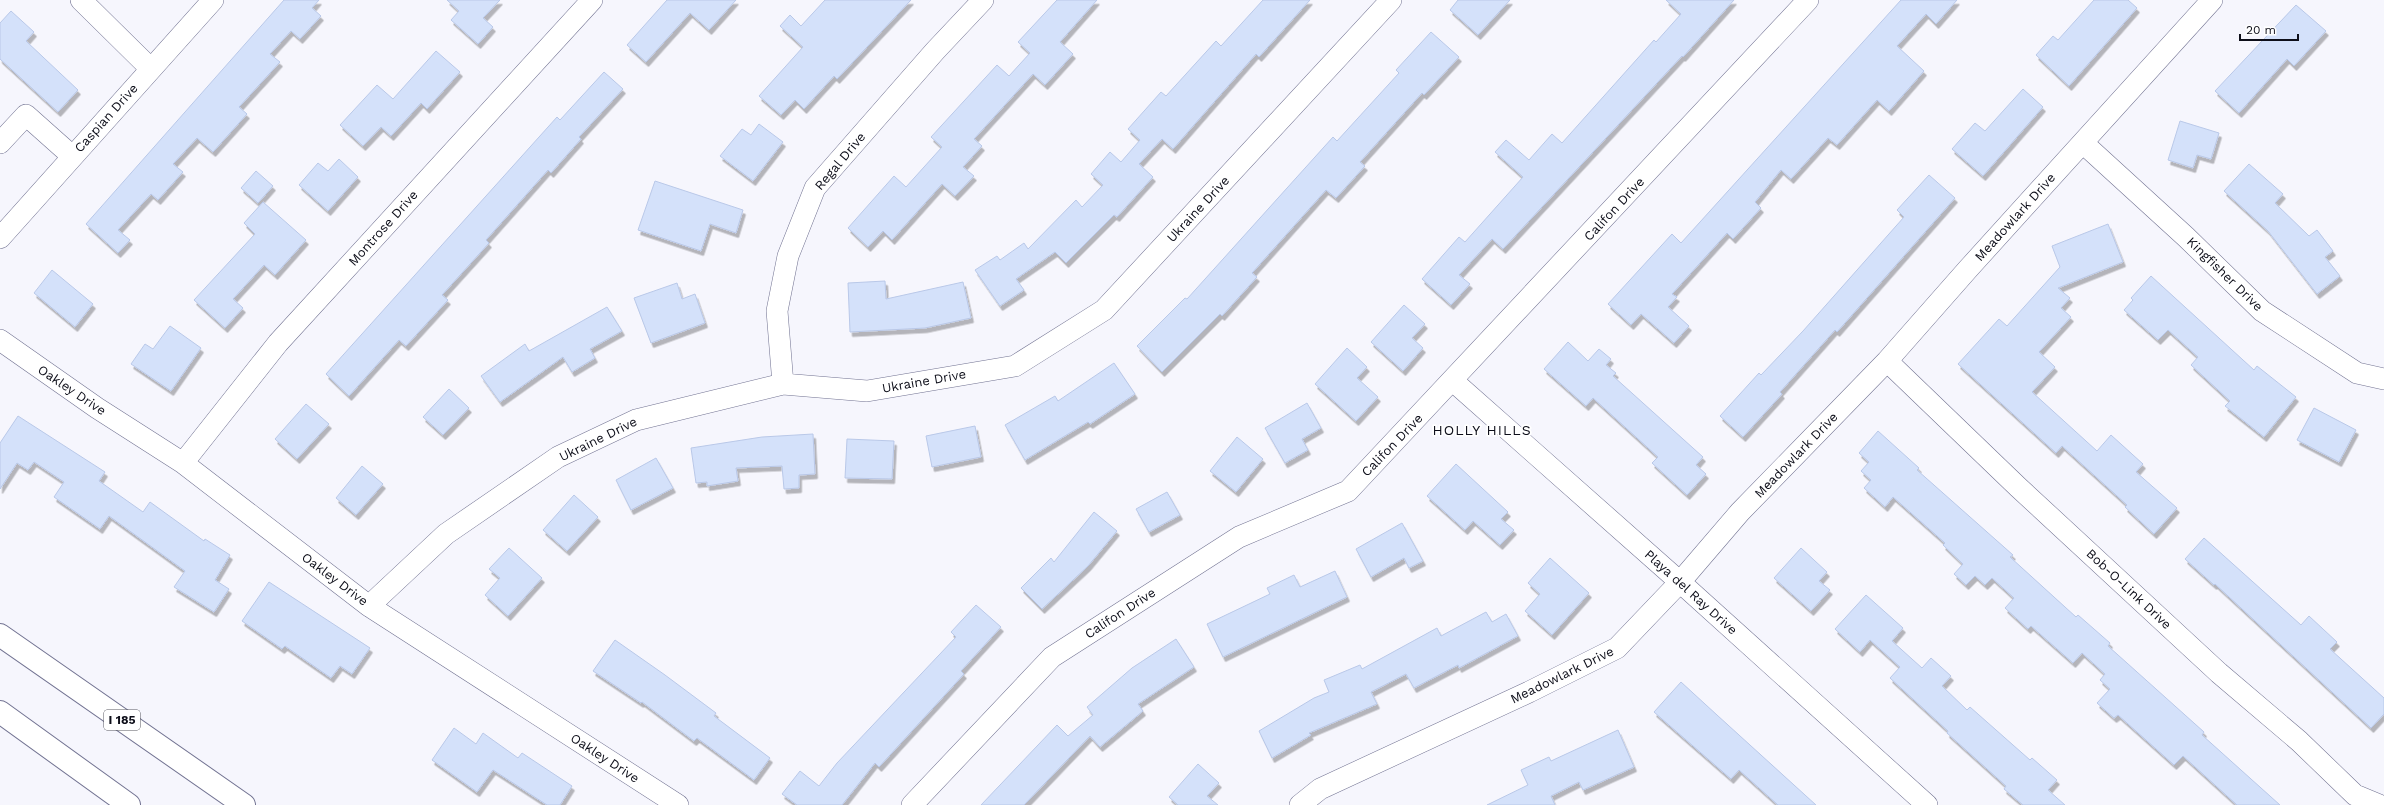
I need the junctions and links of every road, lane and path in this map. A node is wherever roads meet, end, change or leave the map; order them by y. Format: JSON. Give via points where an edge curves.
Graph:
{"nodes":[{"id":1,"x":81,"y":0,"type":"edge"},
{"id":2,"x":213,"y":0,"type":"edge"},
{"id":3,"x":592,"y":0,"type":"edge"},
{"id":4,"x":983,"y":0,"type":"edge"},
{"id":5,"x":1391,"y":0,"type":"edge"},
{"id":6,"x":1808,"y":0,"type":"edge"},
{"id":7,"x":2212,"y":0,"type":"edge"},
{"id":8,"x":151,"y":69,"type":"junction"},
{"id":9,"x":0,"y":143,"type":"edge"},
{"id":10,"x":2083,"y":143,"type":"junction"},
{"id":11,"x":72,"y":156,"type":"junction"},
{"id":12,"x":0,"y":238,"type":"edge"},
{"id":13,"x":0,"y":340,"type":"edge"},
{"id":14,"x":1888,"y":361,"type":"junction"},
{"id":15,"x":2384,"y":379,"type":"edge"},
{"id":16,"x":1453,"y":381,"type":"junction"},
{"id":17,"x":783,"y":384,"type":"junction"},
{"id":18,"x":183,"y":463,"type":"junction"},
{"id":19,"x":1680,"y":582,"type":"junction"},
{"id":20,"x":369,"y":606,"type":"junction"},
{"id":21,"x":0,"y":635,"type":"edge"},
{"id":22,"x":0,"y":712,"type":"edge"},
{"id":23,"x":129,"y":805,"type":"edge"},
{"id":24,"x":244,"y":805,"type":"edge"},
{"id":25,"x":678,"y":805,"type":"edge"},
{"id":26,"x":912,"y":805,"type":"edge"},
{"id":27,"x":1300,"y":805,"type":"edge"},
{"id":28,"x":1927,"y":805,"type":"edge"},
{"id":29,"x":2379,"y":805,"type":"edge"}],
"edges":[{"from":1,"to":8,"type":"street"},
{"from":2,"to":8,"type":"street","name":"Caspian Drive"},
{"from":3,"to":18,"type":"street","name":"Montrose Drive","via":[[278,343]]},
{"from":4,"to":17,"type":"street","name":"Regal Drive","via":[[815,188],[788,256],[777,311]]},
{"from":5,"to":17,"type":"street","name":"Ukraine Drive","via":[[1104,310],[1015,366],[867,391]]},
{"from":6,"to":16,"type":"street","name":"Califon Drive"},
{"from":7,"to":10,"type":"street","name":"Meadowlark Drive"},
{"from":8,"to":11,"type":"street","name":"Caspian Drive"},
{"from":9,"to":11,"type":"street","via":[[26,115]]},
{"from":10,"to":14,"type":"street","name":"Meadowlark Drive"},
{"from":10,"to":15,"type":"street","name":"Kingfisher Drive","via":[[2262,310],[2357,373]]},
{"from":11,"to":12,"type":"street","name":"Caspian Drive"},
{"from":13,"to":18,"type":"street","name":"Oakley Drive","via":[[97,408]]},
{"from":14,"to":19,"type":"street","name":"Meadowlark Drive","via":[[1740,512]]},
{"from":14,"to":29,"type":"street","name":"Bob-O-Link Drive","via":[[2018,487],[2219,673],[2299,741],[2355,795]]},
{"from":16,"to":19,"type":"street","name":"Playa del Ray Drive"},
{"from":16,"to":26,"type":"street","name":"Califon Drive","via":[[1348,491],[1239,537],[1052,657]]},
{"from":17,"to":20,"type":"street","name":"Ukraine Drive","via":[[636,420],[558,457],[446,534]]},
{"from":18,"to":20,"type":"street","name":"Oakley Drive"},
{"from":19,"to":27,"type":"street","name":"Meadowlark Drive","via":[[1617,648],[1529,692],[1320,789]]},
{"from":19,"to":28,"type":"street","name":"Playa del Ray Drive"},
{"from":20,"to":25,"type":"street","name":"Oakley Drive"},
{"from":21,"to":24,"type":"highway","number":"I 185"},
{"from":22,"to":23,"type":"highway"}]}
